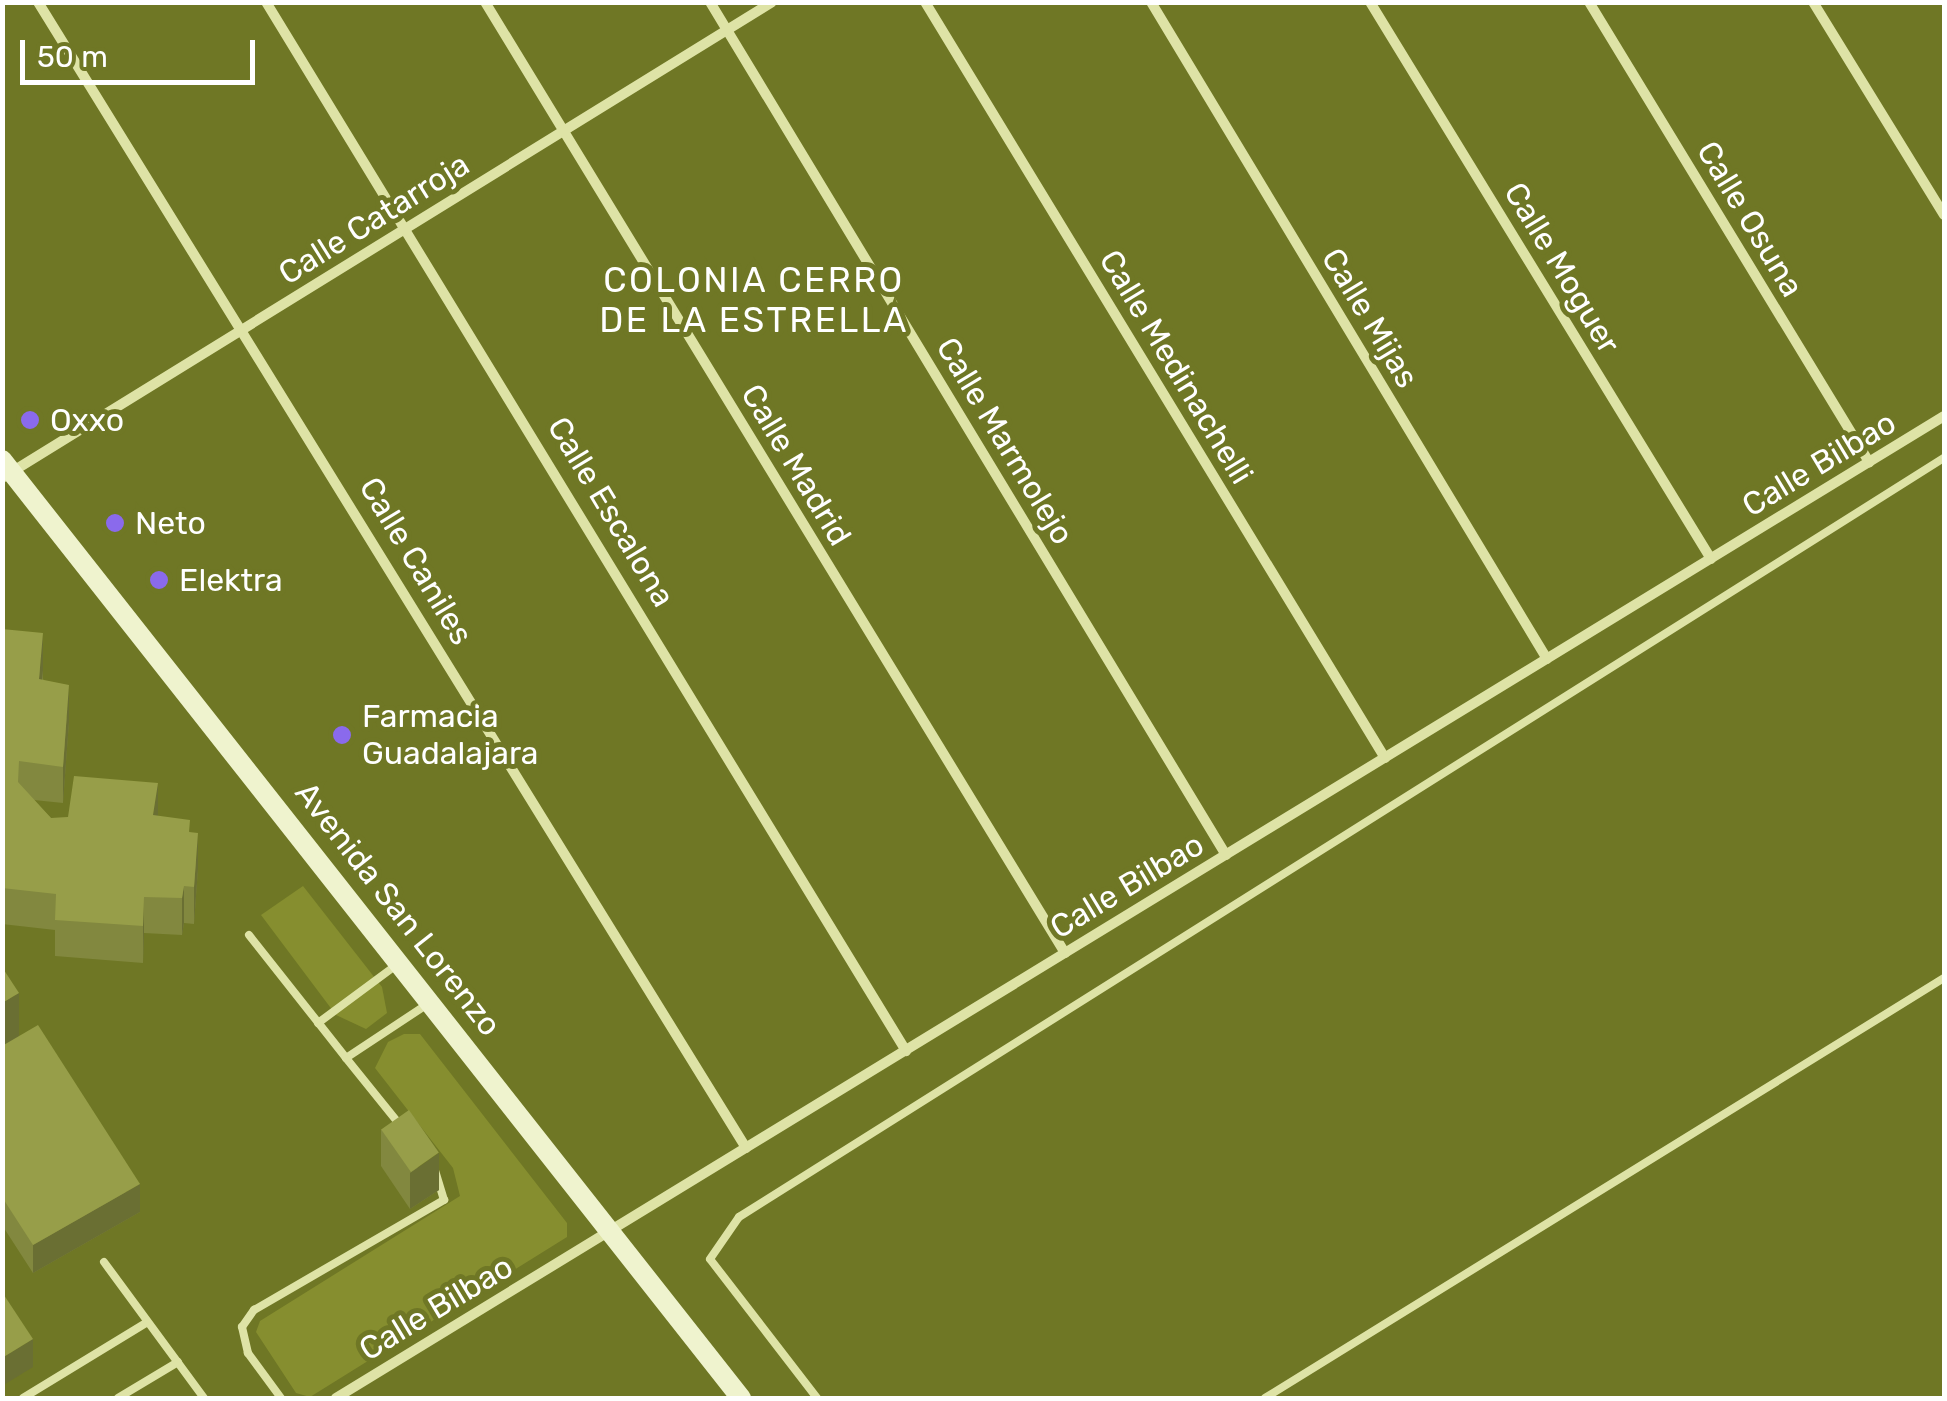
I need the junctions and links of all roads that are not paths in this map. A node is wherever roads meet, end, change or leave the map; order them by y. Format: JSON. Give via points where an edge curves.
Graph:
{"nodes":[{"id":1,"x":38,"y":2,"type":"edge"},
{"id":2,"x":266,"y":2,"type":"edge"},
{"id":3,"x":485,"y":2,"type":"edge"},
{"id":4,"x":710,"y":2,"type":"edge"},
{"id":5,"x":772,"y":2,"type":"edge"},
{"id":6,"x":926,"y":2,"type":"edge"},
{"id":7,"x":1151,"y":2,"type":"edge"},
{"id":8,"x":1370,"y":2,"type":"edge"},
{"id":9,"x":1589,"y":2,"type":"edge"},
{"id":10,"x":1813,"y":2,"type":"edge"},
{"id":11,"x":727,"y":30,"type":"junction"},
{"id":12,"x":563,"y":132,"type":"junction"},
{"id":13,"x":1944,"y":215,"type":"edge"},
{"id":14,"x":410,"y":226,"type":"junction"},
{"id":15,"x":244,"y":328,"type":"junction"},
{"id":16,"x":1944,"y":416,"type":"edge"},
{"id":17,"x":1944,"y":458,"type":"edge"},
{"id":18,"x":1869,"y":462,"type":"junction"},
{"id":19,"x":6,"y":470,"type":"edge"},
{"id":20,"x":1711,"y":559,"type":"junction"},
{"id":21,"x":1547,"y":659,"type":"junction"},
{"id":22,"x":1385,"y":758,"type":"junction"},
{"id":23,"x":1226,"y":855,"type":"junction"},
{"id":24,"x":249,"y":935,"type":"dead end"},
{"id":25,"x":1065,"y":954,"type":"junction"},
{"id":26,"x":402,"y":961,"type":"junction"},
{"id":27,"x":1944,"y":978,"type":"edge"},
{"id":28,"x":433,"y":1000,"type":"junction"},
{"id":29,"x":318,"y":1023,"type":"junction"},
{"id":30,"x":906,"y":1050,"type":"junction"},
{"id":31,"x":346,"y":1058,"type":"junction"},
{"id":32,"x":415,"y":1144,"type":"edge"},
{"id":33,"x":746,"y":1148,"type":"junction"},
{"id":34,"x":427,"y":1158,"type":"edge"},
{"id":35,"x":613,"y":1230,"type":"junction"},
{"id":36,"x":104,"y":1262,"type":"dead end"},
{"id":37,"x":146,"y":1323,"type":"junction"},
{"id":38,"x":178,"y":1362,"type":"junction"},
{"id":39,"x":23,"y":1398,"type":"edge"},
{"id":40,"x":118,"y":1398,"type":"edge"},
{"id":41,"x":204,"y":1398,"type":"edge"},
{"id":42,"x":281,"y":1398,"type":"edge"},
{"id":43,"x":336,"y":1398,"type":"edge"},
{"id":44,"x":741,"y":1398,"type":"edge"},
{"id":45,"x":817,"y":1398,"type":"edge"},
{"id":46,"x":1265,"y":1398,"type":"edge"}],
"edges":[{"from":1,"to":15,"type":"street","name":"Calle Caniles"},
{"from":2,"to":14,"type":"street","name":"Calle Escalona"},
{"from":3,"to":12,"type":"street","name":"Calle Madrid"},
{"from":4,"to":11,"type":"street","name":"Calle Marmolejo"},
{"from":5,"to":11,"type":"street","name":"Calle Catarroja"},
{"from":6,"to":22,"type":"street","name":"Calle Medinachelli"},
{"from":7,"to":21,"type":"street","name":"Calle Mijas"},
{"from":8,"to":20,"type":"street","name":"Calle Moguer"},
{"from":9,"to":18,"type":"street","name":"Calle Osuna"},
{"from":10,"to":13,"type":"street"},
{"from":11,"to":12,"type":"street","name":"Calle Catarroja"},
{"from":11,"to":23,"type":"street","name":"Calle Marmolejo"},
{"from":12,"to":14,"type":"street","name":"Calle Catarroja"},
{"from":12,"to":25,"type":"street","name":"Calle Madrid"},
{"from":14,"to":15,"type":"street","name":"Calle Catarroja"},
{"from":14,"to":30,"type":"street","name":"Calle Escalona"},
{"from":15,"to":19,"type":"street","name":"Calle Catarroja"},
{"from":15,"to":33,"type":"street","name":"Calle Caniles"},
{"from":16,"to":18,"type":"street","name":"Calle Bilbao"},
{"from":17,"to":45,"type":"lane","via":[[739,1217],[710,1259]]},
{"from":18,"to":20,"type":"street","name":"Calle Bilbao"},
{"from":19,"to":26,"type":"main road","name":"Avenida San Lorenzo"},
{"from":20,"to":21,"type":"street","name":"Calle Bilbao"},
{"from":21,"to":22,"type":"street","name":"Calle Bilbao"},
{"from":22,"to":23,"type":"street","name":"Calle Bilbao"},
{"from":23,"to":25,"type":"street","name":"Calle Bilbao"},
{"from":24,"to":29,"type":"lane"},
{"from":25,"to":30,"type":"street","name":"Calle Bilbao"},
{"from":26,"to":28,"type":"main road","name":"Avenida San Lorenzo"},
{"from":26,"to":29,"type":"lane"},
{"from":27,"to":46,"type":"lane"},
{"from":28,"to":31,"type":"lane"},
{"from":28,"to":35,"type":"main road","name":"Avenida San Lorenzo"},
{"from":29,"to":31,"type":"lane"},
{"from":30,"to":33,"type":"street","name":"Calle Bilbao"},
{"from":31,"to":32,"type":"lane"},
{"from":33,"to":35,"type":"street","name":"Calle Bilbao"},
{"from":34,"to":42,"type":"lane","via":[[444,1200],[254,1310],[242,1327],[248,1353]]},
{"from":35,"to":43,"type":"street","name":"Calle Bilbao"},
{"from":35,"to":44,"type":"main road","name":"Avenida San Lorenzo"},
{"from":36,"to":37,"type":"lane"},
{"from":37,"to":38,"type":"lane"},
{"from":37,"to":39,"type":"lane"},
{"from":38,"to":40,"type":"lane"},
{"from":38,"to":41,"type":"lane"}]}
